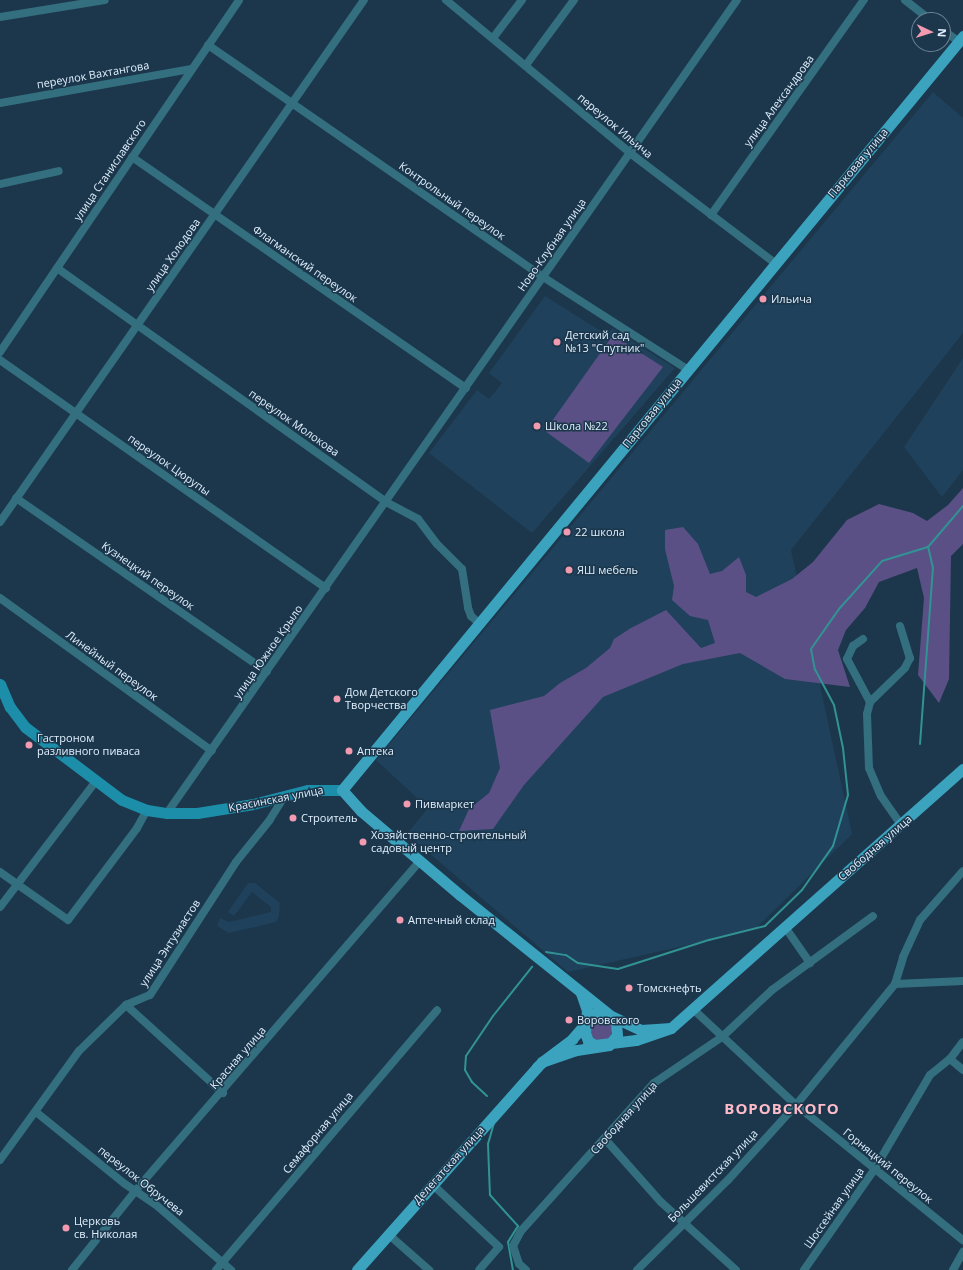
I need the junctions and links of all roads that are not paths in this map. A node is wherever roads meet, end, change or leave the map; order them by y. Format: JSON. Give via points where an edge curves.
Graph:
{"nodes":[{"id":1,"x":105,"y":0,"type":"edge"},
{"id":2,"x":239,"y":0,"type":"edge"},
{"id":3,"x":364,"y":0,"type":"edge"},
{"id":4,"x":446,"y":0,"type":"edge"},
{"id":5,"x":522,"y":0,"type":"edge"},
{"id":6,"x":574,"y":0,"type":"edge"},
{"id":7,"x":737,"y":0,"type":"edge"},
{"id":8,"x":864,"y":0,"type":"edge"},
{"id":9,"x":905,"y":0,"type":"edge"},
{"id":10,"x":91,"y":1,"type":"edge"},
{"id":11,"x":921,"y":12,"type":"edge"},
{"id":12,"x":0,"y":17,"type":"edge"},
{"id":13,"x":951,"y":34,"type":"edge"},
{"id":14,"x":493,"y":38,"type":"junction"},
{"id":15,"x":961,"y":38,"type":"edge"},
{"id":16,"x":208,"y":45,"type":"junction"},
{"id":17,"x":526,"y":65,"type":"junction"},
{"id":18,"x":190,"y":69,"type":"junction"},
{"id":19,"x":0,"y":103,"type":"edge"},
{"id":20,"x":292,"y":104,"type":"junction"},
{"id":21,"x":630,"y":153,"type":"junction"},
{"id":22,"x":132,"y":157,"type":"junction"},
{"id":23,"x":59,"y":171,"type":"dead end"},
{"id":24,"x":0,"y":184,"type":"edge"},
{"id":25,"x":215,"y":214,"type":"junction"},
{"id":26,"x":711,"y":214,"type":"junction"},
{"id":27,"x":775,"y":263,"type":"junction"},
{"id":28,"x":57,"y":268,"type":"junction"},
{"id":29,"x":543,"y":277,"type":"junction"},
{"id":30,"x":137,"y":325,"type":"junction"},
{"id":31,"x":0,"y":352,"type":"edge"},
{"id":32,"x":0,"y":360,"type":"edge"},
{"id":33,"x":687,"y":369,"type":"junction"},
{"id":34,"x":466,"y":388,"type":"junction"},
{"id":35,"x":76,"y":413,"type":"junction"},
{"id":36,"x":16,"y":498,"type":"junction"},
{"id":37,"x":386,"y":502,"type":"junction"},
{"id":38,"x":0,"y":522,"type":"edge"},
{"id":39,"x":326,"y":588,"type":"junction"},
{"id":40,"x":0,"y":598,"type":"edge"},
{"id":41,"x":479,"y":623,"type":"junction"},
{"id":42,"x":900,"y":626,"type":"dead end"},
{"id":43,"x":863,"y":639,"type":"dead end"},
{"id":44,"x":268,"y":672,"type":"junction"},
{"id":45,"x":0,"y":684,"type":"edge"},
{"id":46,"x":870,"y":702,"type":"junction"},
{"id":47,"x":212,"y":751,"type":"junction"},
{"id":48,"x":963,"y":769,"type":"edge"},
{"id":49,"x":96,"y":780,"type":"junction"},
{"id":50,"x":342,"y":790,"type":"junction"},
{"id":51,"x":284,"y":797,"type":"junction"},
{"id":52,"x":147,"y":810,"type":"junction"},
{"id":53,"x":167,"y":813,"type":"junction"},
{"id":54,"x":901,"y":825,"type":"junction"},
{"id":55,"x":420,"y":861,"type":"junction"},
{"id":56,"x":963,"y":871,"type":"edge"},
{"id":57,"x":0,"y":872,"type":"edge"},
{"id":58,"x":17,"y":884,"type":"junction"},
{"id":59,"x":0,"y":907,"type":"edge"},
{"id":60,"x":873,"y":916,"type":"dead end"},
{"id":61,"x":785,"y":927,"type":"junction"},
{"id":62,"x":810,"y":963,"type":"junction"},
{"id":63,"x":963,"y":981,"type":"edge"},
{"id":64,"x":895,"y":984,"type":"junction"},
{"id":65,"x":579,"y":989,"type":"junction"},
{"id":66,"x":126,"y":1005,"type":"junction"},
{"id":67,"x":437,"y":1010,"type":"dead end"},
{"id":68,"x":694,"y":1010,"type":"junction"},
{"id":69,"x":611,"y":1016,"type":"junction"},
{"id":70,"x":585,"y":1024,"type":"junction"},
{"id":71,"x":671,"y":1028,"type":"junction"},
{"id":72,"x":722,"y":1037,"type":"junction"},
{"id":73,"x":963,"y":1042,"type":"edge"},
{"id":74,"x":602,"y":1046,"type":"junction"},
{"id":75,"x":950,"y":1059,"type":"junction"},
{"id":76,"x":542,"y":1062,"type":"junction"},
{"id":77,"x":963,"y":1070,"type":"edge"},
{"id":78,"x":223,"y":1093,"type":"junction"},
{"id":79,"x":796,"y":1105,"type":"junction"},
{"id":80,"x":36,"y":1112,"type":"junction"},
{"id":81,"x":605,"y":1139,"type":"junction"},
{"id":82,"x":0,"y":1160,"type":"edge"},
{"id":83,"x":874,"y":1170,"type":"junction"},
{"id":84,"x":432,"y":1184,"type":"junction"},
{"id":85,"x":136,"y":1190,"type":"junction"},
{"id":86,"x":684,"y":1221,"type":"junction"},
{"id":87,"x":388,"y":1234,"type":"junction"},
{"id":88,"x":963,"y":1240,"type":"edge"},
{"id":89,"x":963,"y":1252,"type":"edge"},
{"id":90,"x":222,"y":1263,"type":"junction"},
{"id":91,"x":72,"y":1270,"type":"edge"},
{"id":92,"x":216,"y":1270,"type":"edge"},
{"id":93,"x":231,"y":1270,"type":"edge"},
{"id":94,"x":357,"y":1270,"type":"edge"},
{"id":95,"x":429,"y":1270,"type":"edge"},
{"id":96,"x":479,"y":1270,"type":"edge"},
{"id":97,"x":526,"y":1270,"type":"edge"},
{"id":98,"x":637,"y":1270,"type":"edge"},
{"id":99,"x":736,"y":1270,"type":"edge"},
{"id":100,"x":804,"y":1270,"type":"edge"},
{"id":101,"x":953,"y":1270,"type":"edge"}],
"edges":[{"from":1,"to":10,"type":"street"},
{"from":2,"to":16,"type":"street","name":"улица Станиславского"},
{"from":3,"to":20,"type":"street","name":"улица Холодова"},
{"from":4,"to":14,"type":"street","name":"переулок Ильича"},
{"from":5,"to":14,"type":"street"},
{"from":6,"to":17,"type":"street"},
{"from":7,"to":21,"type":"street","name":"Ново-Клубная улица"},
{"from":8,"to":26,"type":"street","name":"улица Александрова"},
{"from":9,"to":11,"type":"street"},
{"from":10,"to":12,"type":"street"},
{"from":13,"to":15,"type":"street"},
{"from":14,"to":17,"type":"street","name":"переулок Ильича"},
{"from":15,"to":27,"type":"main road","name":"Парковая улица"},
{"from":16,"to":18,"type":"street","name":"улица Станиславского"},
{"from":16,"to":20,"type":"street","name":"Контрольный переулок"},
{"from":17,"to":21,"type":"street","name":"переулок Ильича"},
{"from":18,"to":19,"type":"street","name":"переулок Вахтангова"},
{"from":18,"to":22,"type":"street","name":"улица Станиславского"},
{"from":20,"to":25,"type":"street","name":"улица Холодова"},
{"from":20,"to":29,"type":"street","name":"Контрольный переулок"},
{"from":21,"to":26,"type":"street","name":"переулок Ильича"},
{"from":21,"to":29,"type":"street","name":"Ново-Клубная улица"},
{"from":22,"to":25,"type":"street","name":"Флагманский переулок"},
{"from":22,"to":28,"type":"street","name":"улица Станиславского"},
{"from":23,"to":24,"type":"street"},
{"from":25,"to":30,"type":"street","name":"улица Холодова"},
{"from":25,"to":34,"type":"street","name":"Флагманский переулок"},
{"from":26,"to":27,"type":"street","name":"переулок Ильича"},
{"from":27,"to":33,"type":"main road","name":"Парковая улица"},
{"from":28,"to":30,"type":"street","name":"переулок Молокова"},
{"from":28,"to":31,"type":"street","name":"улица Станиславского"},
{"from":29,"to":33,"type":"street","name":"Контрольный переулок"},
{"from":29,"to":34,"type":"street","name":"Ново-Клубная улица"},
{"from":30,"to":35,"type":"street","name":"улица Холодова"},
{"from":30,"to":37,"type":"street","name":"переулок Молокова"},
{"from":32,"to":35,"type":"street","name":"переулок Цюрупы"},
{"from":33,"to":41,"type":"main road","name":"Парковая улица"},
{"from":34,"to":37,"type":"street","name":"Ново-Клубная улица"},
{"from":35,"to":36,"type":"street","name":"улица Холодова"},
{"from":35,"to":39,"type":"street","name":"переулок Цюрупы"},
{"from":36,"to":38,"type":"street","name":"улица Холодова"},
{"from":36,"to":44,"type":"street","name":"Кузнецкий переулок"},
{"from":37,"to":39,"type":"street","name":"улица Южное Крыло"},
{"from":37,"to":41,"type":"street","name":"переулок Молокова","via":[[418,519],[438,544],[460,565],[466,586],[468,608],[471,616]]},
{"from":39,"to":44,"type":"street","name":"улица Южное Крыло"},
{"from":40,"to":47,"type":"street","name":"Линейный переулок"},
{"from":41,"to":50,"type":"main road","name":"Парковая улица"},
{"from":42,"to":46,"type":"street","via":[[910,658],[904,668]]},
{"from":43,"to":46,"type":"street","via":[[854,646],[847,659]]},
{"from":44,"to":47,"type":"street","name":"улица Южное Крыло"},
{"from":45,"to":49,"type":"main road","name":"Красинская улица","via":[[10,707],[25,727]]},
{"from":46,"to":54,"type":"street","via":[[869,768],[881,796]]},
{"from":47,"to":53,"type":"street","name":"улица Южное Крыло"},
{"from":48,"to":54,"type":"main road","name":"Свободная улица"},
{"from":49,"to":52,"type":"main road","name":"Красинская улица","via":[[122,800]]},
{"from":49,"to":58,"type":"street"},
{"from":50,"to":51,"type":"main road","name":"Красинская улица","via":[[308,790]]},
{"from":50,"to":55,"type":"main road","via":[[361,811]]},
{"from":51,"to":53,"type":"main road","name":"Красинская улица","via":[[197,813]]},
{"from":51,"to":66,"type":"street","name":"улица Энтузиастов","via":[[269,821],[236,862],[150,995]]},
{"from":52,"to":53,"type":"main road","name":"Красинская улица"},
{"from":52,"to":58,"type":"street","via":[[137,828],[68,920]]},
{"from":54,"to":61,"type":"main road","name":"Свободная улица"},
{"from":55,"to":65,"type":"main road"},
{"from":55,"to":78,"type":"street","name":"Красная улица"},
{"from":56,"to":64,"type":"street","via":[[920,920],[903,957]]},
{"from":57,"to":58,"type":"street"},
{"from":58,"to":59,"type":"street"},
{"from":60,"to":62,"type":"street","name":"Свободная улица"},
{"from":61,"to":62,"type":"street"},
{"from":61,"to":68,"type":"main road","name":"Свободная улица"},
{"from":62,"to":72,"type":"street","name":"Свободная улица","via":[[772,990]]},
{"from":63,"to":64,"type":"street"},
{"from":64,"to":79,"type":"street","name":"Большевистская улица"},
{"from":65,"to":69,"type":"main road"},
{"from":65,"to":70,"type":"main road","via":[[586,1004]]},
{"from":66,"to":78,"type":"street"},
{"from":66,"to":80,"type":"street","name":"улица Энтузиастов","via":[[79,1051]]},
{"from":67,"to":90,"type":"street","name":"Семафорная улица"},
{"from":68,"to":71,"type":"main road","name":"Свободная улица"},
{"from":68,"to":72,"type":"street","name":"Горняцкий переулок"},
{"from":69,"to":70,"type":"main road","via":[[598,1013],[590,1017]]},
{"from":69,"to":71,"type":"main road","via":[[641,1030]]},
{"from":69,"to":74,"type":"main road","via":[[618,1026],[617,1035],[612,1042]]},
{"from":70,"to":74,"type":"main road","via":[[588,1040]]},
{"from":70,"to":76,"type":"main road","name":"Делегатская улица","via":[[572,1039]]},
{"from":71,"to":74,"type":"main road","name":"Свободная улица","via":[[636,1040]]},
{"from":72,"to":79,"type":"street","name":"Горняцкий переулок"},
{"from":72,"to":81,"type":"street","name":"Свободная улица","via":[[654,1083]]},
{"from":73,"to":75,"type":"street","name":"Шоссейная улица"},
{"from":74,"to":76,"type":"main road","name":"Делегатская улица","via":[[576,1050]]},
{"from":75,"to":77,"type":"street"},
{"from":75,"to":83,"type":"street","name":"Шоссейная улица","via":[[930,1075]]},
{"from":76,"to":84,"type":"main road","name":"Делегатская улица"},
{"from":78,"to":85,"type":"street","name":"Красная улица"},
{"from":79,"to":83,"type":"street","name":"Горняцкий переулок"},
{"from":79,"to":86,"type":"street","name":"Большевистская улица","via":[[728,1180]]},
{"from":80,"to":82,"type":"street","name":"улица Энтузиастов"},
{"from":80,"to":85,"type":"street","name":"переулок Обручева","via":[[125,1184]]},
{"from":81,"to":86,"type":"street","via":[[661,1202]]},
{"from":81,"to":97,"type":"street","name":"Свободная улица","via":[[521,1231],[513,1246],[519,1264]]},
{"from":83,"to":88,"type":"street","name":"Горняцкий переулок"},
{"from":83,"to":100,"type":"street","name":"Шоссейная улица"},
{"from":84,"to":87,"type":"main road","name":"Делегатская улица"},
{"from":84,"to":96,"type":"street","via":[[499,1247]]},
{"from":85,"to":90,"type":"street","name":"переулок Обручева"},
{"from":85,"to":91,"type":"street","name":"Красная улица"},
{"from":86,"to":98,"type":"street","name":"Большевистская улица"},
{"from":86,"to":99,"type":"street"},
{"from":87,"to":94,"type":"main road","name":"Делегатская улица"},
{"from":87,"to":95,"type":"street"},
{"from":89,"to":101,"type":"street"},
{"from":90,"to":92,"type":"street","name":"Семафорная улица"},
{"from":90,"to":93,"type":"street","name":"переулок Обручева"}]}
